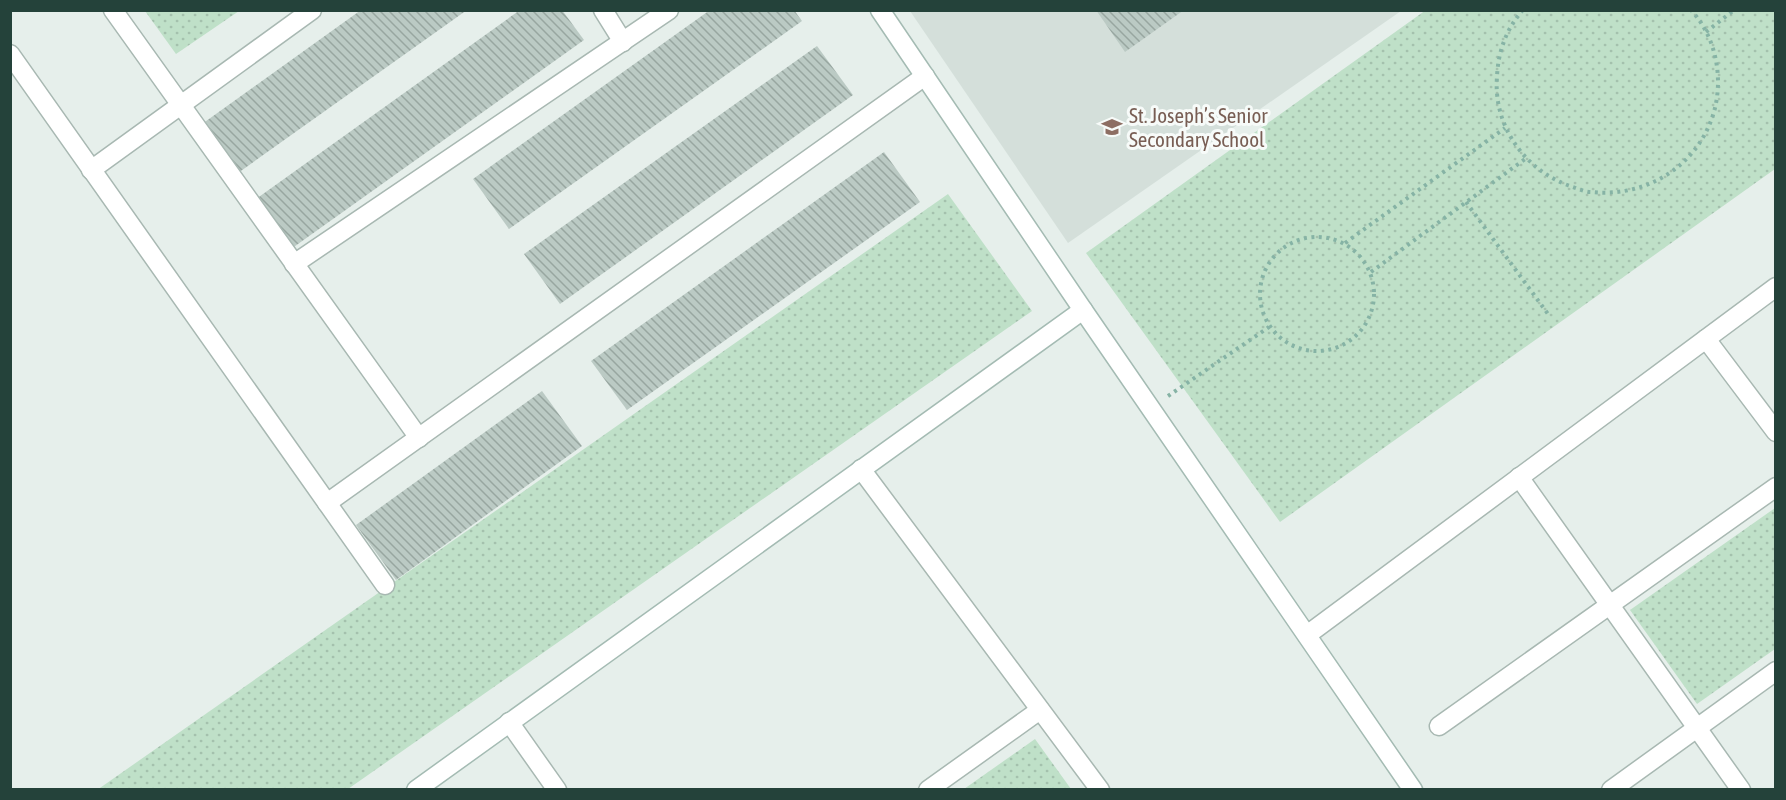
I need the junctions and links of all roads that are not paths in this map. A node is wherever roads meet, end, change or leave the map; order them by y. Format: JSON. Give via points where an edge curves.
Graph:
{"nodes":[{"id":1,"x":113,"y":10,"type":"edge"},
{"id":2,"x":312,"y":10,"type":"edge"},
{"id":3,"x":603,"y":10,"type":"edge"},
{"id":4,"x":669,"y":10,"type":"edge"},
{"id":5,"x":880,"y":10,"type":"edge"},
{"id":6,"x":623,"y":42,"type":"junction"},
{"id":7,"x":10,"y":54,"type":"edge"},
{"id":8,"x":925,"y":76,"type":"junction"},
{"id":9,"x":180,"y":106,"type":"junction"},
{"id":10,"x":91,"y":170,"type":"junction"},
{"id":11,"x":294,"y":264,"type":"junction"},
{"id":12,"x":1776,"y":287,"type":"edge"},
{"id":13,"x":1083,"y":310,"type":"junction"},
{"id":14,"x":1706,"y":339,"type":"junction"},
{"id":15,"x":1776,"y":432,"type":"edge"},
{"id":16,"x":419,"y":438,"type":"junction"},
{"id":17,"x":861,"y":469,"type":"junction"},
{"id":18,"x":1520,"y":477,"type":"junction"},
{"id":19,"x":1776,"y":487,"type":"edge"},
{"id":20,"x":327,"y":503,"type":"junction"},
{"id":21,"x":386,"y":585,"type":"dead end"},
{"id":22,"x":1610,"y":602,"type":"junction"},
{"id":23,"x":1307,"y":634,"type":"junction"},
{"id":24,"x":1776,"y":671,"type":"edge"},
{"id":25,"x":1040,"y":710,"type":"junction"},
{"id":26,"x":509,"y":722,"type":"junction"},
{"id":27,"x":1439,"y":726,"type":"dead end"},
{"id":28,"x":1698,"y":727,"type":"junction"},
{"id":29,"x":416,"y":789,"type":"edge"},
{"id":30,"x":557,"y":789,"type":"edge"},
{"id":31,"x":928,"y":789,"type":"edge"},
{"id":32,"x":1100,"y":789,"type":"edge"},
{"id":33,"x":1413,"y":789,"type":"edge"},
{"id":34,"x":1611,"y":789,"type":"edge"},
{"id":35,"x":1741,"y":789,"type":"edge"}],
"edges":[{"from":1,"to":9,"type":"street"},
{"from":2,"to":9,"type":"street"},
{"from":3,"to":6,"type":"street"},
{"from":4,"to":6,"type":"street"},
{"from":5,"to":8,"type":"street"},
{"from":6,"to":11,"type":"street"},
{"from":7,"to":10,"type":"street"},
{"from":8,"to":13,"type":"street"},
{"from":8,"to":16,"type":"street"},
{"from":9,"to":10,"type":"street"},
{"from":9,"to":11,"type":"street"},
{"from":10,"to":20,"type":"street"},
{"from":11,"to":16,"type":"street"},
{"from":12,"to":14,"type":"street"},
{"from":13,"to":17,"type":"street"},
{"from":13,"to":23,"type":"street"},
{"from":14,"to":15,"type":"street"},
{"from":14,"to":18,"type":"street"},
{"from":16,"to":20,"type":"street"},
{"from":17,"to":25,"type":"street"},
{"from":17,"to":26,"type":"street"},
{"from":18,"to":22,"type":"street"},
{"from":18,"to":23,"type":"street"},
{"from":19,"to":22,"type":"street"},
{"from":20,"to":21,"type":"street"},
{"from":22,"to":27,"type":"street"},
{"from":22,"to":28,"type":"street"},
{"from":23,"to":33,"type":"street"},
{"from":24,"to":28,"type":"street"},
{"from":25,"to":31,"type":"street"},
{"from":25,"to":32,"type":"street"},
{"from":26,"to":29,"type":"street"},
{"from":26,"to":30,"type":"street"},
{"from":28,"to":34,"type":"street"},
{"from":28,"to":35,"type":"street"}]}
